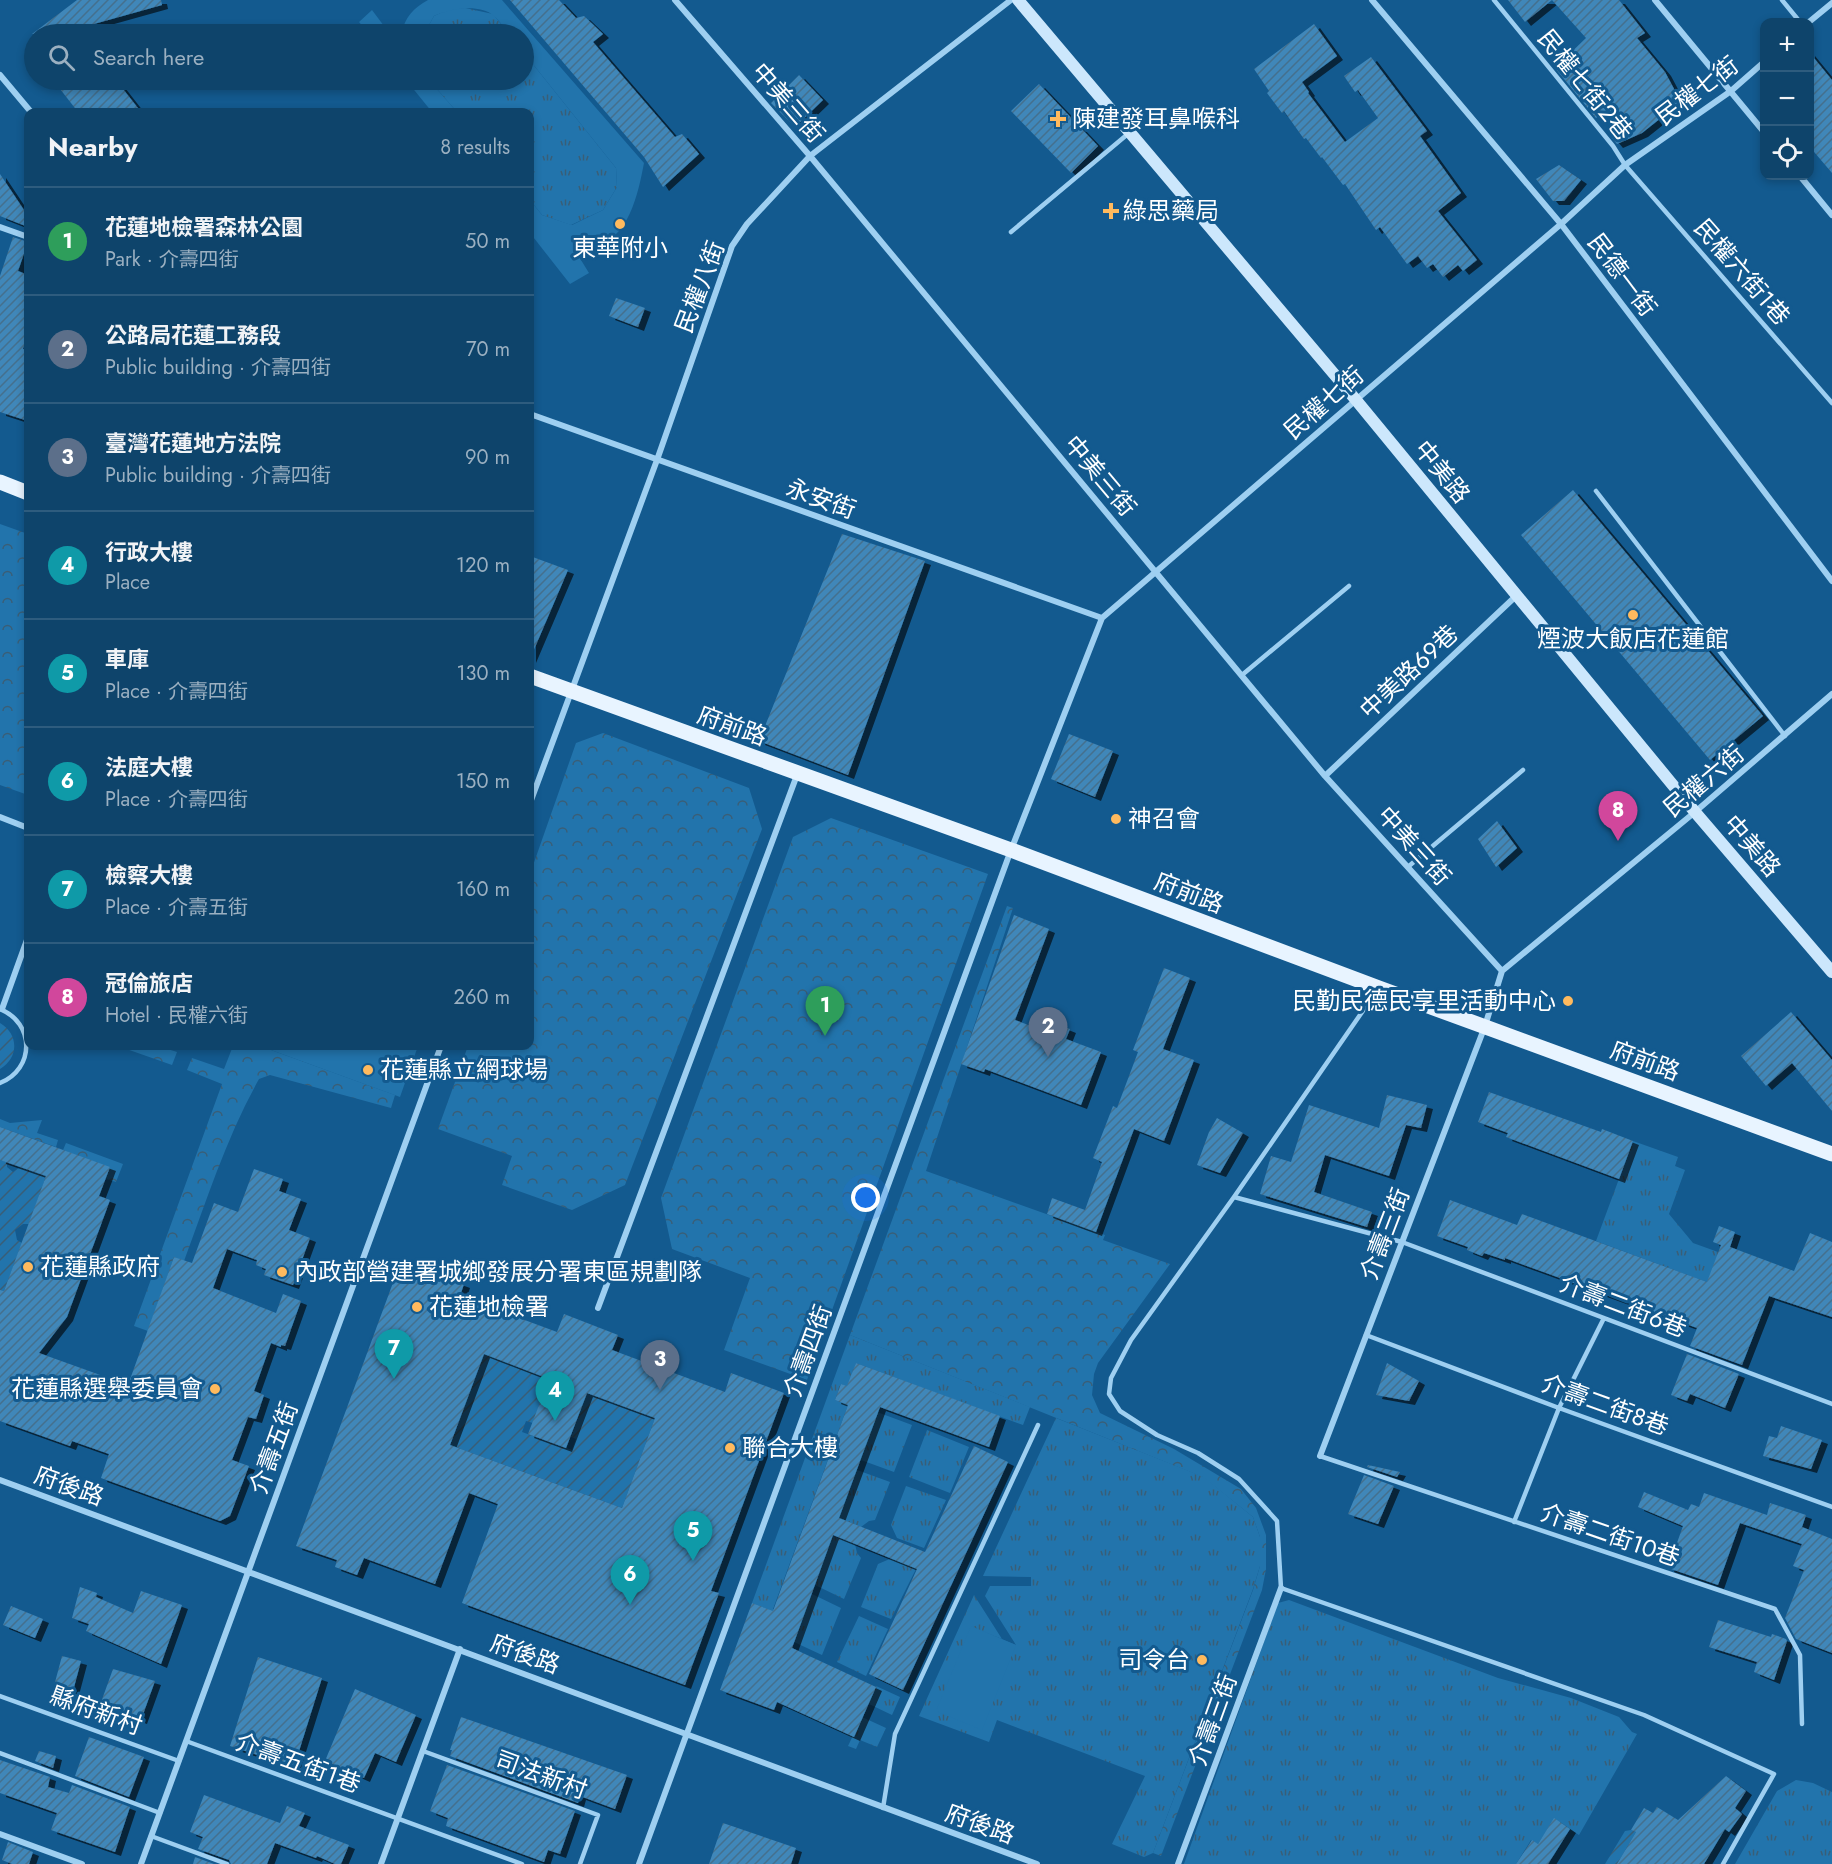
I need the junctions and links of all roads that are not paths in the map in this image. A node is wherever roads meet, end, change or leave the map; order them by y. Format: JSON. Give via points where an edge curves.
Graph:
{"nodes":[{"id":1,"x":675,"y":0,"type":"edge"},
{"id":2,"x":1011,"y":0,"type":"edge"},
{"id":3,"x":1018,"y":0,"type":"edge"},
{"id":4,"x":1372,"y":0,"type":"edge"},
{"id":5,"x":1494,"y":0,"type":"edge"},
{"id":6,"x":1655,"y":0,"type":"edge"},
{"id":7,"x":1782,"y":0,"type":"edge"},
{"id":8,"x":1832,"y":3,"type":"edge"},
{"id":9,"x":1797,"y":18,"type":"edge"},
{"id":10,"x":1814,"y":18,"type":"edge"},
{"id":11,"x":1760,"y":66,"type":"edge"},
{"id":12,"x":0,"y":75,"type":"edge"},
{"id":13,"x":1731,"y":91,"type":"junction"},
{"id":14,"x":28,"y":108,"type":"edge"},
{"id":15,"x":1760,"y":127,"type":"edge"},
{"id":16,"x":1129,"y":133,"type":"junction"},
{"id":17,"x":810,"y":156,"type":"junction"},
{"id":18,"x":1625,"y":165,"type":"junction"},
{"id":19,"x":1803,"y":180,"type":"edge"},
{"id":20,"x":1832,"y":214,"type":"edge"},
{"id":21,"x":1561,"y":224,"type":"junction"},
{"id":22,"x":0,"y":227,"type":"edge"},
{"id":23,"x":1011,"y":232,"type":"dead end"},
{"id":24,"x":24,"y":236,"type":"edge"},
{"id":25,"x":1356,"y":400,"type":"junction"},
{"id":26,"x":1832,"y":403,"type":"edge"},
{"id":27,"x":534,"y":415,"type":"edge"},
{"id":28,"x":657,"y":460,"type":"junction"},
{"id":29,"x":0,"y":482,"type":"edge"},
{"id":30,"x":24,"y":491,"type":"edge"},
{"id":31,"x":1596,"y":491,"type":"dead end"},
{"id":32,"x":1155,"y":571,"type":"junction"},
{"id":33,"x":1832,"y":581,"type":"edge"},
{"id":34,"x":1349,"y":586,"type":"dead end"},
{"id":35,"x":1516,"y":596,"type":"junction"},
{"id":36,"x":1102,"y":618,"type":"junction"},
{"id":37,"x":1242,"y":675,"type":"junction"},
{"id":38,"x":534,"y":678,"type":"edge"},
{"id":39,"x":570,"y":691,"type":"junction"},
{"id":40,"x":1832,"y":694,"type":"edge"},
{"id":41,"x":1785,"y":736,"type":"junction"},
{"id":42,"x":1523,"y":770,"type":"dead end"},
{"id":43,"x":797,"y":774,"type":"junction"},
{"id":44,"x":1325,"y":776,"type":"junction"},
{"id":45,"x":534,"y":792,"type":"edge"},
{"id":46,"x":1695,"y":812,"type":"junction"},
{"id":47,"x":0,"y":818,"type":"edge"},
{"id":48,"x":24,"y":827,"type":"edge"},
{"id":49,"x":1011,"y":850,"type":"junction"},
{"id":50,"x":1409,"y":866,"type":"junction"},
{"id":51,"x":24,"y":948,"type":"edge"},
{"id":52,"x":1502,"y":970,"type":"junction"},
{"id":53,"x":1832,"y":972,"type":"edge"},
{"id":54,"x":1379,"y":988,"type":"junction"},
{"id":55,"x":1,"y":1009,"type":"edge"},
{"id":56,"x":1485,"y":1026,"type":"junction"},
{"id":57,"x":24,"y":1031,"type":"edge"},
{"id":58,"x":27,"y":1050,"type":"edge"},
{"id":59,"x":440,"y":1050,"type":"edge"},
{"id":60,"x":0,"y":1083,"type":"edge"},
{"id":61,"x":1832,"y":1154,"type":"edge"},
{"id":62,"x":1234,"y":1197,"type":"junction"},
{"id":63,"x":1402,"y":1242,"type":"junction"},
{"id":64,"x":598,"y":1308,"type":"dead end"},
{"id":65,"x":1604,"y":1318,"type":"junction"},
{"id":66,"x":1366,"y":1335,"type":"junction"},
{"id":67,"x":1832,"y":1404,"type":"edge"},
{"id":68,"x":1559,"y":1408,"type":"junction"},
{"id":69,"x":1038,"y":1425,"type":"dead end"},
{"id":70,"x":1320,"y":1456,"type":"joint"},
{"id":71,"x":0,"y":1480,"type":"edge"},
{"id":72,"x":1832,"y":1507,"type":"edge"},
{"id":73,"x":1514,"y":1522,"type":"junction"},
{"id":74,"x":249,"y":1570,"type":"junction"},
{"id":75,"x":1281,"y":1588,"type":"junction"},
{"id":76,"x":460,"y":1649,"type":"junction"},
{"id":77,"x":0,"y":1696,"type":"edge"},
{"id":78,"x":1802,"y":1724,"type":"dead end"},
{"id":79,"x":686,"y":1733,"type":"junction"},
{"id":80,"x":186,"y":1741,"type":"junction"},
{"id":81,"x":423,"y":1752,"type":"junction"},
{"id":82,"x":0,"y":1754,"type":"edge"},
{"id":83,"x":179,"y":1761,"type":"junction"},
{"id":84,"x":883,"y":1808,"type":"junction"},
{"id":85,"x":160,"y":1814,"type":"junction"},
{"id":86,"x":398,"y":1819,"type":"junction"},
{"id":87,"x":0,"y":1834,"type":"edge"},
{"id":88,"x":151,"y":1836,"type":"junction"},
{"id":89,"x":82,"y":1864,"type":"edge"},
{"id":90,"x":141,"y":1864,"type":"edge"},
{"id":91,"x":226,"y":1864,"type":"edge"},
{"id":92,"x":381,"y":1864,"type":"edge"},
{"id":93,"x":522,"y":1864,"type":"edge"},
{"id":94,"x":580,"y":1864,"type":"edge"},
{"id":95,"x":639,"y":1864,"type":"edge"},
{"id":96,"x":1036,"y":1864,"type":"edge"},
{"id":97,"x":1178,"y":1864,"type":"edge"},
{"id":98,"x":1723,"y":1864,"type":"edge"}],
"edges":[{"from":1,"to":17,"type":"street","name":"中美三街"},
{"from":2,"to":17,"type":"street","name":"民權八街"},
{"from":3,"to":16,"type":"street","name":"中美路"},
{"from":4,"to":21,"type":"street","name":"民德一街"},
{"from":5,"to":18,"type":"lane","name":"民權七街2巷"},
{"from":6,"to":13,"type":"street"},
{"from":7,"to":9,"type":"lane"},
{"from":8,"to":10,"type":"street"},
{"from":11,"to":13,"type":"street","name":"民權七街"},
{"from":12,"to":14,"type":"street"},
{"from":13,"to":15,"type":"street"},
{"from":13,"to":18,"type":"street","name":"民權七街"},
{"from":16,"to":23,"type":"lane"},
{"from":16,"to":25,"type":"street","name":"中美路"},
{"from":17,"to":28,"type":"street","name":"民權八街","via":[[747,224],[732,246]]},
{"from":17,"to":32,"type":"street","name":"中美三街"},
{"from":18,"to":21,"type":"street","name":"民權七街"},
{"from":18,"to":26,"type":"lane","name":"民權六街1巷"},
{"from":19,"to":20,"type":"street"},
{"from":21,"to":25,"type":"street","name":"民權七街"},
{"from":21,"to":33,"type":"street","name":"民德一街"},
{"from":22,"to":24,"type":"street"},
{"from":25,"to":32,"type":"street","name":"民權七街"},
{"from":25,"to":35,"type":"street","name":"中美路"},
{"from":27,"to":28,"type":"street","name":"永安街"},
{"from":28,"to":36,"type":"street","name":"永安街"},
{"from":28,"to":39,"type":"street","name":"民權八街"},
{"from":29,"to":30,"type":"main road"},
{"from":31,"to":41,"type":"lane"},
{"from":32,"to":36,"type":"street","name":"民權七街"},
{"from":32,"to":37,"type":"street","name":"中美三街"},
{"from":34,"to":37,"type":"lane"},
{"from":35,"to":44,"type":"street","name":"中美路69巷"},
{"from":35,"to":46,"type":"street","name":"中美路"},
{"from":36,"to":49,"type":"street","name":"民權七街"},
{"from":37,"to":44,"type":"street","name":"中美三街"},
{"from":38,"to":39,"type":"main road","name":"府前路"},
{"from":39,"to":43,"type":"main road","name":"府前路"},
{"from":39,"to":45,"type":"street"},
{"from":40,"to":41,"type":"street","name":"民權六街"},
{"from":41,"to":46,"type":"street","name":"民權六街"},
{"from":42,"to":50,"type":"lane"},
{"from":43,"to":49,"type":"main road","name":"府前路"},
{"from":43,"to":64,"type":"street"},
{"from":44,"to":50,"type":"street","name":"中美三街"},
{"from":46,"to":52,"type":"street","name":"民權六街"},
{"from":46,"to":53,"type":"street","name":"中美路"},
{"from":47,"to":48,"type":"street"},
{"from":49,"to":54,"type":"main road","name":"府前路"},
{"from":49,"to":79,"type":"street","name":"介壽四街"},
{"from":50,"to":52,"type":"street","name":"中美三街"},
{"from":51,"to":55,"type":"street"},
{"from":52,"to":56,"type":"street"},
{"from":54,"to":56,"type":"main road","name":"府前路"},
{"from":54,"to":62,"type":"lane"},
{"from":55,"to":57,"type":"lane","via":[[14,1016]]},
{"from":56,"to":61,"type":"main road","name":"府前路"},
{"from":56,"to":63,"type":"street","name":"介壽三街"},
{"from":58,"to":60,"type":"lane","via":[[14,1076]]},
{"from":59,"to":74,"type":"street","name":"介壽五街"},
{"from":62,"to":63,"type":"lane","name":"介壽二街6巷"},
{"from":62,"to":75,"type":"lane","via":[[1131,1340],[1112,1378],[1109,1394],[1120,1411],[1239,1479],[1277,1521]]},
{"from":63,"to":65,"type":"lane","name":"介壽二街6巷"},
{"from":63,"to":66,"type":"street","name":"介壽三街"},
{"from":65,"to":67,"type":"lane","name":"介壽二街6巷"},
{"from":65,"to":68,"type":"lane"},
{"from":66,"to":68,"type":"lane","name":"介壽二街8巷"},
{"from":66,"to":70,"type":"street","name":"介壽三街"},
{"from":68,"to":72,"type":"lane","name":"介壽二街8巷"},
{"from":68,"to":73,"type":"lane"},
{"from":69,"to":84,"type":"lane","via":[[895,1734]]},
{"from":70,"to":73,"type":"lane","name":"介壽二街10巷"},
{"from":71,"to":74,"type":"street","name":"府後路"},
{"from":73,"to":78,"type":"lane","name":"介壽二街10巷","via":[[1775,1609],[1800,1655]]},
{"from":74,"to":76,"type":"street","name":"府後路"},
{"from":74,"to":80,"type":"street","name":"介壽五街"},
{"from":75,"to":97,"type":"street","name":"介壽三街"},
{"from":75,"to":98,"type":"lane","via":[[1644,1715],[1774,1774]]},
{"from":76,"to":79,"type":"street","name":"府後路"},
{"from":76,"to":81,"type":"street"},
{"from":77,"to":83,"type":"lane","name":"縣府新村"},
{"from":79,"to":84,"type":"street","name":"府後路"},
{"from":79,"to":95,"type":"street","name":"介壽四街"},
{"from":80,"to":83,"type":"street","name":"介壽五街"},
{"from":80,"to":86,"type":"lane","name":"介壽五街1巷"},
{"from":81,"to":86,"type":"street"},
{"from":81,"to":94,"type":"lane","name":"司法新村","via":[[598,1815]]},
{"from":82,"to":85,"type":"lane"},
{"from":83,"to":85,"type":"street","name":"介壽五街"},
{"from":84,"to":96,"type":"street","name":"府後路"},
{"from":85,"to":88,"type":"street","name":"介壽五街"},
{"from":86,"to":92,"type":"street"},
{"from":86,"to":93,"type":"lane"},
{"from":87,"to":89,"type":"street"},
{"from":88,"to":90,"type":"street","name":"介壽五街"},
{"from":88,"to":91,"type":"lane"}]}
